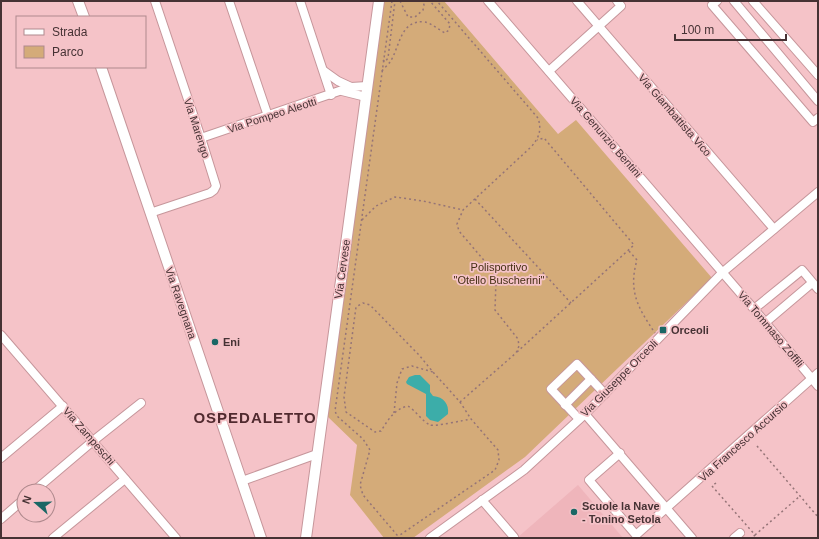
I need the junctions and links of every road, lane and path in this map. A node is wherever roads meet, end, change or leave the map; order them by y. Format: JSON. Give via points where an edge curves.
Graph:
{"nodes":[{"id":1,"x":78,"y":1,"type":"edge"},
{"id":2,"x":155,"y":1,"type":"edge"},
{"id":3,"x":230,"y":1,"type":"edge"},
{"id":4,"x":300,"y":1,"type":"edge"},
{"id":5,"x":379,"y":1,"type":"edge"},
{"id":6,"x":392,"y":1,"type":"edge"},
{"id":7,"x":395,"y":1,"type":"edge"},
{"id":8,"x":400,"y":1,"type":"edge"},
{"id":9,"x":423,"y":1,"type":"edge"},
{"id":10,"x":430,"y":1,"type":"edge"},
{"id":11,"x":437,"y":1,"type":"edge"},
{"id":12,"x":488,"y":1,"type":"edge"},
{"id":13,"x":577,"y":1,"type":"edge"},
{"id":14,"x":616,"y":1,"type":"edge"},
{"id":15,"x":717,"y":1,"type":"edge"},
{"id":16,"x":734,"y":1,"type":"edge"},
{"id":17,"x":753,"y":1,"type":"edge"},
{"id":18,"x":84,"y":16,"type":"edge"},
{"id":19,"x":599,"y":27,"type":"junction"},
{"id":20,"x":383,"y":60,"type":"junction"},
{"id":21,"x":101,"y":68,"type":"edge"},
{"id":22,"x":323,"y":70,"type":"junction"},
{"id":23,"x":549,"y":71,"type":"junction"},
{"id":24,"x":381,"y":72,"type":"junction"},
{"id":25,"x":818,"y":75,"type":"edge"},
{"id":26,"x":367,"y":86,"type":"junction"},
{"id":27,"x":352,"y":87,"type":"junction"},
{"id":28,"x":342,"y":91,"type":"junction"},
{"id":29,"x":331,"y":95,"type":"junction"},
{"id":30,"x":366,"y":97,"type":"junction"},
{"id":31,"x":818,"y":101,"type":"edge"},
{"id":32,"x":268,"y":116,"type":"junction"},
{"id":33,"x":818,"y":118,"type":"edge"},
{"id":34,"x":202,"y":138,"type":"junction"},
{"id":35,"x":537,"y":140,"type":"junction"},
{"id":36,"x":818,"y":192,"type":"edge"},
{"id":37,"x":475,"y":199,"type":"junction"},
{"id":38,"x":463,"y":210,"type":"junction"},
{"id":39,"x":150,"y":214,"type":"junction"},
{"id":40,"x":362,"y":220,"type":"junction"},
{"id":41,"x":774,"y":229,"type":"junction"},
{"id":42,"x":628,"y":251,"type":"junction"},
{"id":43,"x":723,"y":272,"type":"junction"},
{"id":44,"x":812,"y":283,"type":"junction"},
{"id":45,"x":818,"y":289,"type":"edge"},
{"id":46,"x":571,"y":303,"type":"junction"},
{"id":47,"x":754,"y":309,"type":"junction"},
{"id":48,"x":766,"y":322,"type":"junction"},
{"id":49,"x":655,"y":333,"type":"dead end"},
{"id":50,"x":1,"y":335,"type":"edge"},
{"id":51,"x":516,"y":354,"type":"junction"},
{"id":52,"x":432,"y":372,"type":"junction"},
{"id":53,"x":815,"y":376,"type":"edge"},
{"id":54,"x":591,"y":379,"type":"junction"},
{"id":55,"x":818,"y":386,"type":"edge"},
{"id":56,"x":605,"y":394,"type":"junction"},
{"id":57,"x":460,"y":402,"type":"junction"},
{"id":58,"x":141,"y":403,"type":"dead end"},
{"id":59,"x":565,"y":405,"type":"junction"},
{"id":60,"x":63,"y":406,"type":"junction"},
{"id":61,"x":394,"y":413,"type":"junction"},
{"id":62,"x":582,"y":416,"type":"junction"},
{"id":63,"x":471,"y":419,"type":"junction"},
{"id":64,"x":93,"y":441,"type":"junction"},
{"id":65,"x":757,"y":446,"type":"dead end"},
{"id":66,"x":620,"y":453,"type":"junction"},
{"id":67,"x":317,"y":454,"type":"junction"},
{"id":68,"x":1,"y":458,"type":"edge"},
{"id":69,"x":125,"y":479,"type":"junction"},
{"id":70,"x":242,"y":481,"type":"junction"},
{"id":71,"x":43,"y":483,"type":"edge"},
{"id":72,"x":716,"y":483,"type":"dead end"},
{"id":73,"x":800,"y":496,"type":"junction"},
{"id":74,"x":482,"y":500,"type":"junction"},
{"id":75,"x":16,"y":506,"type":"edge"},
{"id":76,"x":667,"y":509,"type":"junction"},
{"id":77,"x":818,"y":517,"type":"edge"},
{"id":78,"x":1,"y":519,"type":"edge"},
{"id":79,"x":755,"y":535,"type":"junction"},
{"id":80,"x":514,"y":537,"type":"edge"},
{"id":81,"x":54,"y":538,"type":"edge"},
{"id":82,"x":176,"y":538,"type":"edge"},
{"id":83,"x":261,"y":538,"type":"edge"},
{"id":84,"x":306,"y":538,"type":"edge"},
{"id":85,"x":430,"y":538,"type":"edge"},
{"id":86,"x":692,"y":538,"type":"edge"},
{"id":87,"x":752,"y":538,"type":"edge"}],
"edges":[{"from":1,"to":18,"type":"main road"},
{"from":2,"to":34,"type":"street","name":"Via Marengo"},
{"from":3,"to":32,"type":"street"},
{"from":4,"to":22,"type":"street"},
{"from":5,"to":26,"type":"main road","name":"Via Cervese"},
{"from":6,"to":20,"type":"path"},
{"from":7,"to":20,"type":"path","via":[[388,58],[385,62]]},
{"from":8,"to":9,"type":"path","via":[[408,17],[415,16],[423,10]]},
{"from":10,"to":24,"type":"path","via":[[450,24],[449,30],[445,32],[426,22],[415,23],[406,29],[390,62]]},
{"from":11,"to":35,"type":"path","via":[[538,118],[541,126]]},
{"from":12,"to":23,"type":"street","name":"Via Genunzio Bentini"},
{"from":13,"to":19,"type":"street","name":"Via Giambattista Vico"},
{"from":14,"to":19,"type":"street","via":[[621,6]]},
{"from":15,"to":33,"type":"street","via":[[712,5],[813,122]]},
{"from":16,"to":31,"type":"street"},
{"from":17,"to":25,"type":"street"},
{"from":19,"to":23,"type":"street"},
{"from":19,"to":41,"type":"street","name":"Via Giambattista Vico"},
{"from":20,"to":24,"type":"path"},
{"from":21,"to":39,"type":"main road","name":"Via Ravegnana"},
{"from":22,"to":27,"type":"street"},
{"from":22,"to":29,"type":"street"},
{"from":23,"to":43,"type":"street","name":"Via Genunzio Bentini"},
{"from":24,"to":40,"type":"path"},
{"from":26,"to":27,"type":"street"},
{"from":26,"to":30,"type":"main road","name":"Via Cervese"},
{"from":27,"to":28,"type":"street","name":"Via Pompeo Aleotti"},
{"from":28,"to":29,"type":"street","name":"Via Pompeo Aleotti"},
{"from":28,"to":30,"type":"street"},
{"from":29,"to":32,"type":"street","name":"Via Pompeo Aleotti"},
{"from":30,"to":67,"type":"main road","name":"Via Cervese"},
{"from":32,"to":34,"type":"street","name":"Via Pompeo Aleotti"},
{"from":34,"to":39,"type":"street","name":"Via Marengo","via":[[216,186],[214,190]]},
{"from":35,"to":37,"type":"path"},
{"from":35,"to":42,"type":"path","via":[[544,138],[634,246]]},
{"from":36,"to":41,"type":"street","name":"Via Giuseppe Orceoli"},
{"from":37,"to":38,"type":"path"},
{"from":37,"to":46,"type":"path"},
{"from":38,"to":40,"type":"path","via":[[395,197],[376,206]]},
{"from":38,"to":51,"type":"path","via":[[457,224],[459,231],[493,270],[496,280],[495,310],[518,339]]},
{"from":39,"to":70,"type":"main road","name":"Via Ravegnana"},
{"from":40,"to":63,"type":"path","via":[[335,411],[337,416],[363,439],[370,450],[360,486],[362,495],[397,536],[495,470],[499,460],[498,450]]},
{"from":41,"to":43,"type":"street","name":"Via Giuseppe Orceoli"},
{"from":42,"to":46,"type":"path"},
{"from":42,"to":49,"type":"path","via":[[636,260],[634,292],[640,311]]},
{"from":43,"to":47,"type":"street","name":"Via Tommaso Zoffili"},
{"from":43,"to":56,"type":"street","name":"Via Giuseppe Orceoli"},
{"from":44,"to":45,"type":"street"},
{"from":44,"to":47,"type":"street","via":[[802,270]]},
{"from":44,"to":48,"type":"street"},
{"from":46,"to":51,"type":"path"},
{"from":47,"to":48,"type":"street","name":"Via Tommaso Zoffili"},
{"from":48,"to":53,"type":"street","name":"Via Tommaso Zoffili"},
{"from":50,"to":60,"type":"street","name":"Via Zampeschi"},
{"from":51,"to":57,"type":"path"},
{"from":52,"to":57,"type":"path"},
{"from":52,"to":61,"type":"path","via":[[412,366],[402,369],[397,383]]},
{"from":52,"to":61,"type":"path","via":[[419,355],[370,305],[363,302],[356,307],[344,397],[346,412],[375,432],[381,431]]},
{"from":53,"to":55,"type":"street","name":"Via Tommaso Zoffili"},
{"from":53,"to":76,"type":"street","name":"Via Francesco Accursio"},
{"from":54,"to":56,"type":"street"},
{"from":54,"to":59,"type":"street"},
{"from":54,"to":59,"type":"street","via":[[577,364],[551,389]]},
{"from":56,"to":62,"type":"street","name":"Via Giuseppe Orceoli"},
{"from":57,"to":63,"type":"path"},
{"from":58,"to":64,"type":"street"},
{"from":59,"to":62,"type":"street"},
{"from":60,"to":64,"type":"street","name":"Via Zampeschi"},
{"from":60,"to":68,"type":"street"},
{"from":61,"to":63,"type":"path","via":[[408,406],[429,425],[436,426]]},
{"from":62,"to":66,"type":"street"},
{"from":62,"to":74,"type":"street","name":"Via Giuseppe Orceoli","via":[[524,470]]},
{"from":64,"to":69,"type":"street","name":"Via Zampeschi"},
{"from":64,"to":71,"type":"street"},
{"from":65,"to":73,"type":"path"},
{"from":66,"to":76,"type":"street"},
{"from":66,"to":76,"type":"street","name":"Via Francesco Accursio","via":[[588,480],[636,535]]},
{"from":67,"to":70,"type":"street"},
{"from":67,"to":84,"type":"main road","name":"Via Cervese"},
{"from":69,"to":81,"type":"street"},
{"from":69,"to":82,"type":"street","name":"Via Zampeschi"},
{"from":70,"to":83,"type":"main road","name":"Via Ravegnana"},
{"from":72,"to":79,"type":"path","via":[[712,486]]},
{"from":73,"to":77,"type":"path"},
{"from":73,"to":79,"type":"path"},
{"from":74,"to":80,"type":"street"},
{"from":74,"to":85,"type":"street","name":"Via Giuseppe Orceoli"},
{"from":75,"to":78,"type":"street"},
{"from":76,"to":86,"type":"street"},
{"from":79,"to":87,"type":"path"}]}
